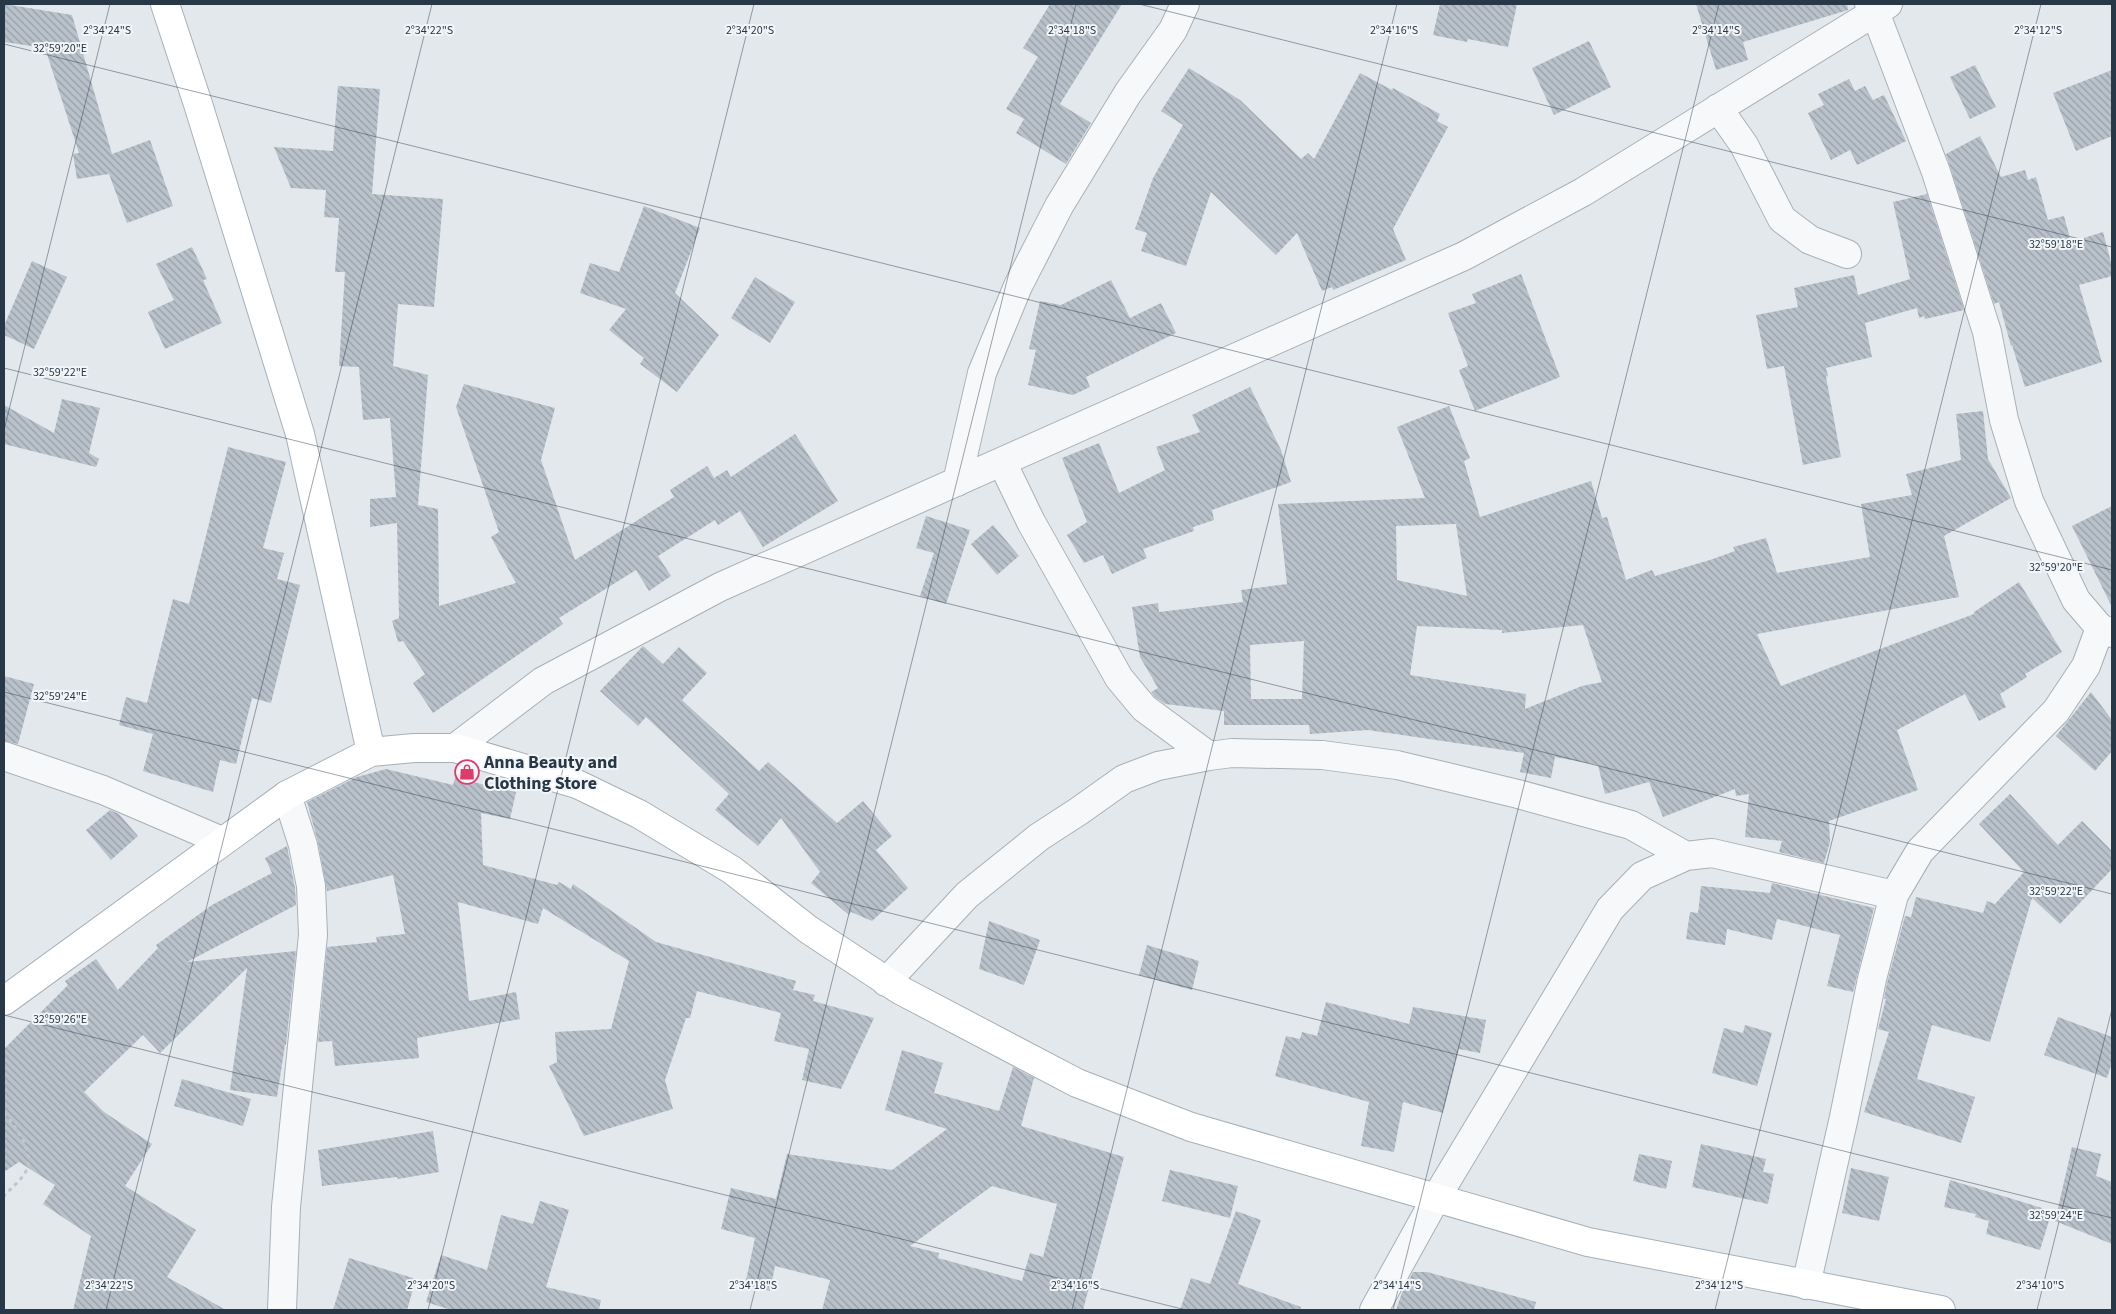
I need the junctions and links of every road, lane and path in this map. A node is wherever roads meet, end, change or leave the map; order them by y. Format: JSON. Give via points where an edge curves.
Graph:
{"nodes":[{"id":1,"x":165,"y":4,"type":"edge"},
{"id":2,"x":1185,"y":4,"type":"edge"},
{"id":3,"x":1877,"y":6,"type":"edge"},
{"id":4,"x":1718,"y":108,"type":"junction"},
{"id":5,"x":1846,"y":254,"type":"dead end"},
{"id":6,"x":1002,"y":462,"type":"junction"},
{"id":7,"x":957,"y":482,"type":"junction"},
{"id":8,"x":2106,"y":631,"type":"edge"},
{"id":9,"x":455,"y":748,"type":"junction"},
{"id":10,"x":372,"y":752,"type":"junction"},
{"id":11,"x":4,"y":756,"type":"edge"},
{"id":12,"x":1209,"y":756,"type":"junction"},
{"id":13,"x":287,"y":794,"type":"junction"},
{"id":14,"x":222,"y":841,"type":"junction"},
{"id":15,"x":1686,"y":856,"type":"junction"},
{"id":16,"x":1894,"y":895,"type":"junction"},
{"id":17,"x":886,"y":982,"type":"junction"},
{"id":18,"x":4,"y":1000,"type":"edge"},
{"id":19,"x":4,"y":1113,"type":"edge"},
{"id":20,"x":4,"y":1196,"type":"edge"},
{"id":21,"x":1436,"y":1198,"type":"junction"},
{"id":22,"x":1806,"y":1284,"type":"junction"},
{"id":23,"x":282,"y":1310,"type":"edge"},
{"id":24,"x":1374,"y":1310,"type":"edge"},
{"id":25,"x":1941,"y":1310,"type":"edge"}],
"edges":[{"from":1,"to":10,"type":"main road","via":[[300,434]]},
{"from":2,"to":7,"type":"street","via":[[1173,30],[1128,93],[1059,206],[1018,286],[982,373]]},
{"from":3,"to":4,"type":"street"},
{"from":3,"to":8,"type":"street","via":[[1988,332],[2004,420],[2030,501],[2076,600]]},
{"from":4,"to":5,"type":"street","via":[[1744,145],[1782,219],[1810,240]]},
{"from":4,"to":6,"type":"street","via":[[1583,192],[1464,256]]},
{"from":6,"to":7,"type":"street"},
{"from":6,"to":12,"type":"street","via":[[1031,522],[1119,678],[1144,708]]},
{"from":7,"to":9,"type":"street","via":[[720,587],[543,681]]},
{"from":8,"to":16,"type":"street","via":[[2056,711],[1920,852]]},
{"from":9,"to":10,"type":"main road"},
{"from":9,"to":17,"type":"main road","via":[[577,784],[639,814],[732,870],[808,930]]},
{"from":10,"to":13,"type":"main road"},
{"from":11,"to":14,"type":"street","via":[[103,790]]},
{"from":12,"to":15,"type":"street","via":[[1322,755],[1396,765],[1631,825]]},
{"from":12,"to":17,"type":"street","via":[[1158,766],[1124,779],[1039,837],[967,895]]},
{"from":13,"to":14,"type":"main road"},
{"from":13,"to":23,"type":"street","via":[[311,886],[312,935],[286,1207]]},
{"from":14,"to":18,"type":"main road"},
{"from":15,"to":16,"type":"street","via":[[1712,853]]},
{"from":15,"to":21,"type":"street","via":[[1642,876],[1610,909]]},
{"from":16,"to":22,"type":"street","via":[[1872,979]]},
{"from":17,"to":21,"type":"main road","via":[[1077,1083],[1191,1126]]},
{"from":19,"to":20,"type":"path","via":[[15,1126],[28,1160],[26,1169]]},
{"from":21,"to":22,"type":"main road","via":[[1588,1242]]},
{"from":21,"to":24,"type":"street"},
{"from":22,"to":25,"type":"main road"}]}
